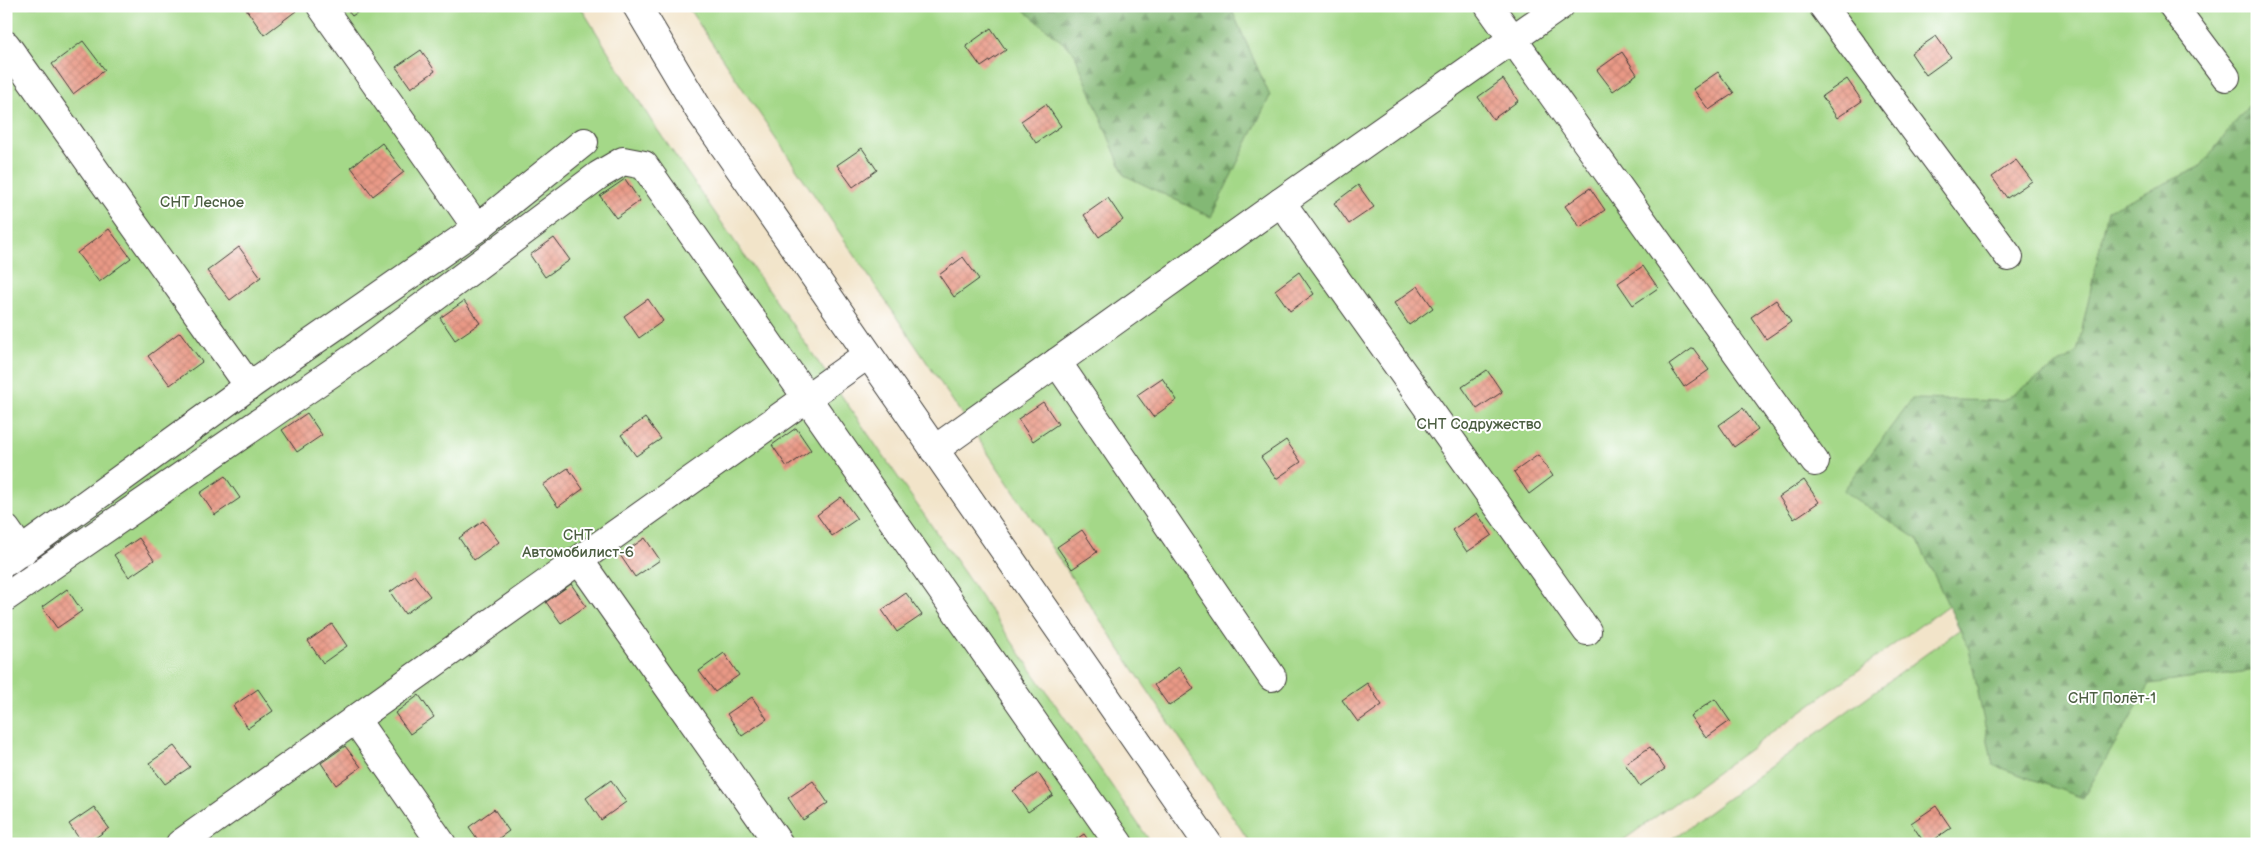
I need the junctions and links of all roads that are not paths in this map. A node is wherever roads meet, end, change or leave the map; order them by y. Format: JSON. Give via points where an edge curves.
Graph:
{"nodes":[{"id":1,"x":321,"y":6,"type":"edge"},
{"id":2,"x":636,"y":6,"type":"edge"},
{"id":3,"x":1489,"y":6,"type":"edge"},
{"id":4,"x":1560,"y":6,"type":"edge"},
{"id":5,"x":1823,"y":6,"type":"edge"},
{"id":6,"x":2173,"y":6,"type":"edge"},
{"id":7,"x":1512,"y":40,"type":"junction"},
{"id":8,"x":6,"y":44,"type":"edge"},
{"id":9,"x":2226,"y":77,"type":"dead end"},
{"id":10,"x":584,"y":142,"type":"dead end"},
{"id":11,"x":1281,"y":202,"type":"junction"},
{"id":12,"x":477,"y":228,"type":"junction"},
{"id":13,"x":2009,"y":257,"type":"dead end"},
{"id":14,"x":867,"y":355,"type":"junction"},
{"id":15,"x":1058,"y":362,"type":"junction"},
{"id":16,"x":249,"y":386,"type":"junction"},
{"id":17,"x":807,"y":397,"type":"junction"},
{"id":18,"x":934,"y":450,"type":"junction"},
{"id":19,"x":1815,"y":462,"type":"dead end"},
{"id":20,"x":6,"y":529,"type":"edge"},
{"id":21,"x":14,"y":557,"type":"edge"},
{"id":22,"x":579,"y":560,"type":"junction"},
{"id":23,"x":6,"y":597,"type":"edge"},
{"id":24,"x":1587,"y":631,"type":"dead end"},
{"id":25,"x":1272,"y":677,"type":"dead end"},
{"id":26,"x":355,"y":719,"type":"junction"},
{"id":27,"x":180,"y":844,"type":"edge"},
{"id":28,"x":442,"y":844,"type":"edge"},
{"id":29,"x":779,"y":844,"type":"edge"},
{"id":30,"x":1119,"y":844,"type":"edge"},
{"id":31,"x":1208,"y":844,"type":"edge"}],
"edges":[{"from":1,"to":12,"type":"street"},
{"from":2,"to":14,"type":"street","via":[[699,110]]},
{"from":3,"to":7,"type":"street"},
{"from":4,"to":7,"type":"street"},
{"from":5,"to":13,"type":"street"},
{"from":6,"to":9,"type":"street"},
{"from":7,"to":11,"type":"street"},
{"from":7,"to":19,"type":"street"},
{"from":8,"to":16,"type":"street"},
{"from":10,"to":12,"type":"street"},
{"from":11,"to":15,"type":"street"},
{"from":11,"to":24,"type":"street"},
{"from":12,"to":16,"type":"street"},
{"from":14,"to":17,"type":"street"},
{"from":14,"to":18,"type":"street"},
{"from":15,"to":18,"type":"street"},
{"from":15,"to":25,"type":"street"},
{"from":16,"to":21,"type":"street"},
{"from":17,"to":22,"type":"street"},
{"from":17,"to":23,"type":"street","via":[[644,165],[623,161],[599,175],[359,354]]},
{"from":17,"to":30,"type":"street"},
{"from":18,"to":31,"type":"street"},
{"from":20,"to":21,"type":"street"},
{"from":22,"to":26,"type":"street"},
{"from":22,"to":29,"type":"street"},
{"from":26,"to":27,"type":"street"},
{"from":26,"to":28,"type":"street"}]}
